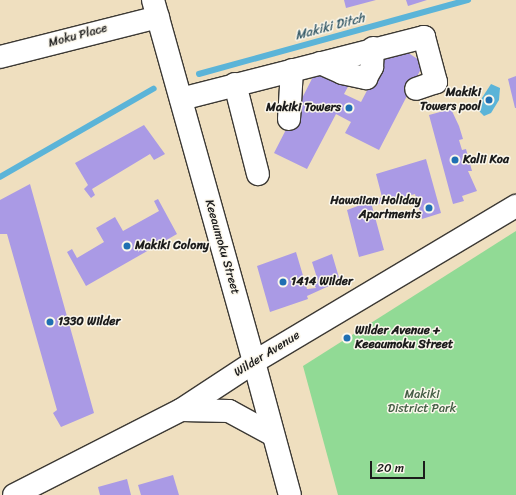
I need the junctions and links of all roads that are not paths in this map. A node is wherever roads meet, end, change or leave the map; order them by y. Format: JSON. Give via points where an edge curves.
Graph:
{"nodes":[{"id":1,"x":155,"y":8,"type":"edge"},
{"id":2,"x":0,"y":57,"type":"edge"},
{"id":3,"x":292,"y":70,"type":"junction"},
{"id":4,"x":235,"y":84,"type":"junction"},
{"id":5,"x":416,"y":89,"type":"dead end"},
{"id":6,"x":181,"y":99,"type":"junction"},
{"id":7,"x":289,"y":119,"type":"dead end"},
{"id":8,"x":258,"y":174,"type":"dead end"},
{"id":9,"x":516,"y":206,"type":"edge"},
{"id":10,"x":254,"y":362,"type":"junction"},
{"id":11,"x":181,"y":410,"type":"junction"},
{"id":12,"x":273,"y":435,"type":"junction"},
{"id":13,"x":14,"y":495,"type":"edge"},
{"id":14,"x":290,"y":495,"type":"edge"}],
"edges":[{"from":1,"to":2,"type":"main road","name":"Moku Place"},
{"from":1,"to":6,"type":"main road","name":"Keeaumoku Street"},
{"from":3,"to":4,"type":"main road"},
{"from":3,"to":5,"type":"main road","via":[[424,36],[436,82]]},
{"from":3,"to":7,"type":"main road"},
{"from":4,"to":6,"type":"main road"},
{"from":4,"to":8,"type":"main road"},
{"from":6,"to":10,"type":"main road","name":"Keeaumoku Street"},
{"from":9,"to":10,"type":"main road","name":"Wilder Avenue"},
{"from":10,"to":11,"type":"main road","name":"Wilder Avenue"},
{"from":10,"to":12,"type":"main road","name":"Keeaumoku Street"},
{"from":11,"to":12,"type":"main road","via":[[229,411]]},
{"from":11,"to":13,"type":"main road","name":"Wilder Avenue"},
{"from":12,"to":14,"type":"main road","name":"Keeaumoku Street"}]}
